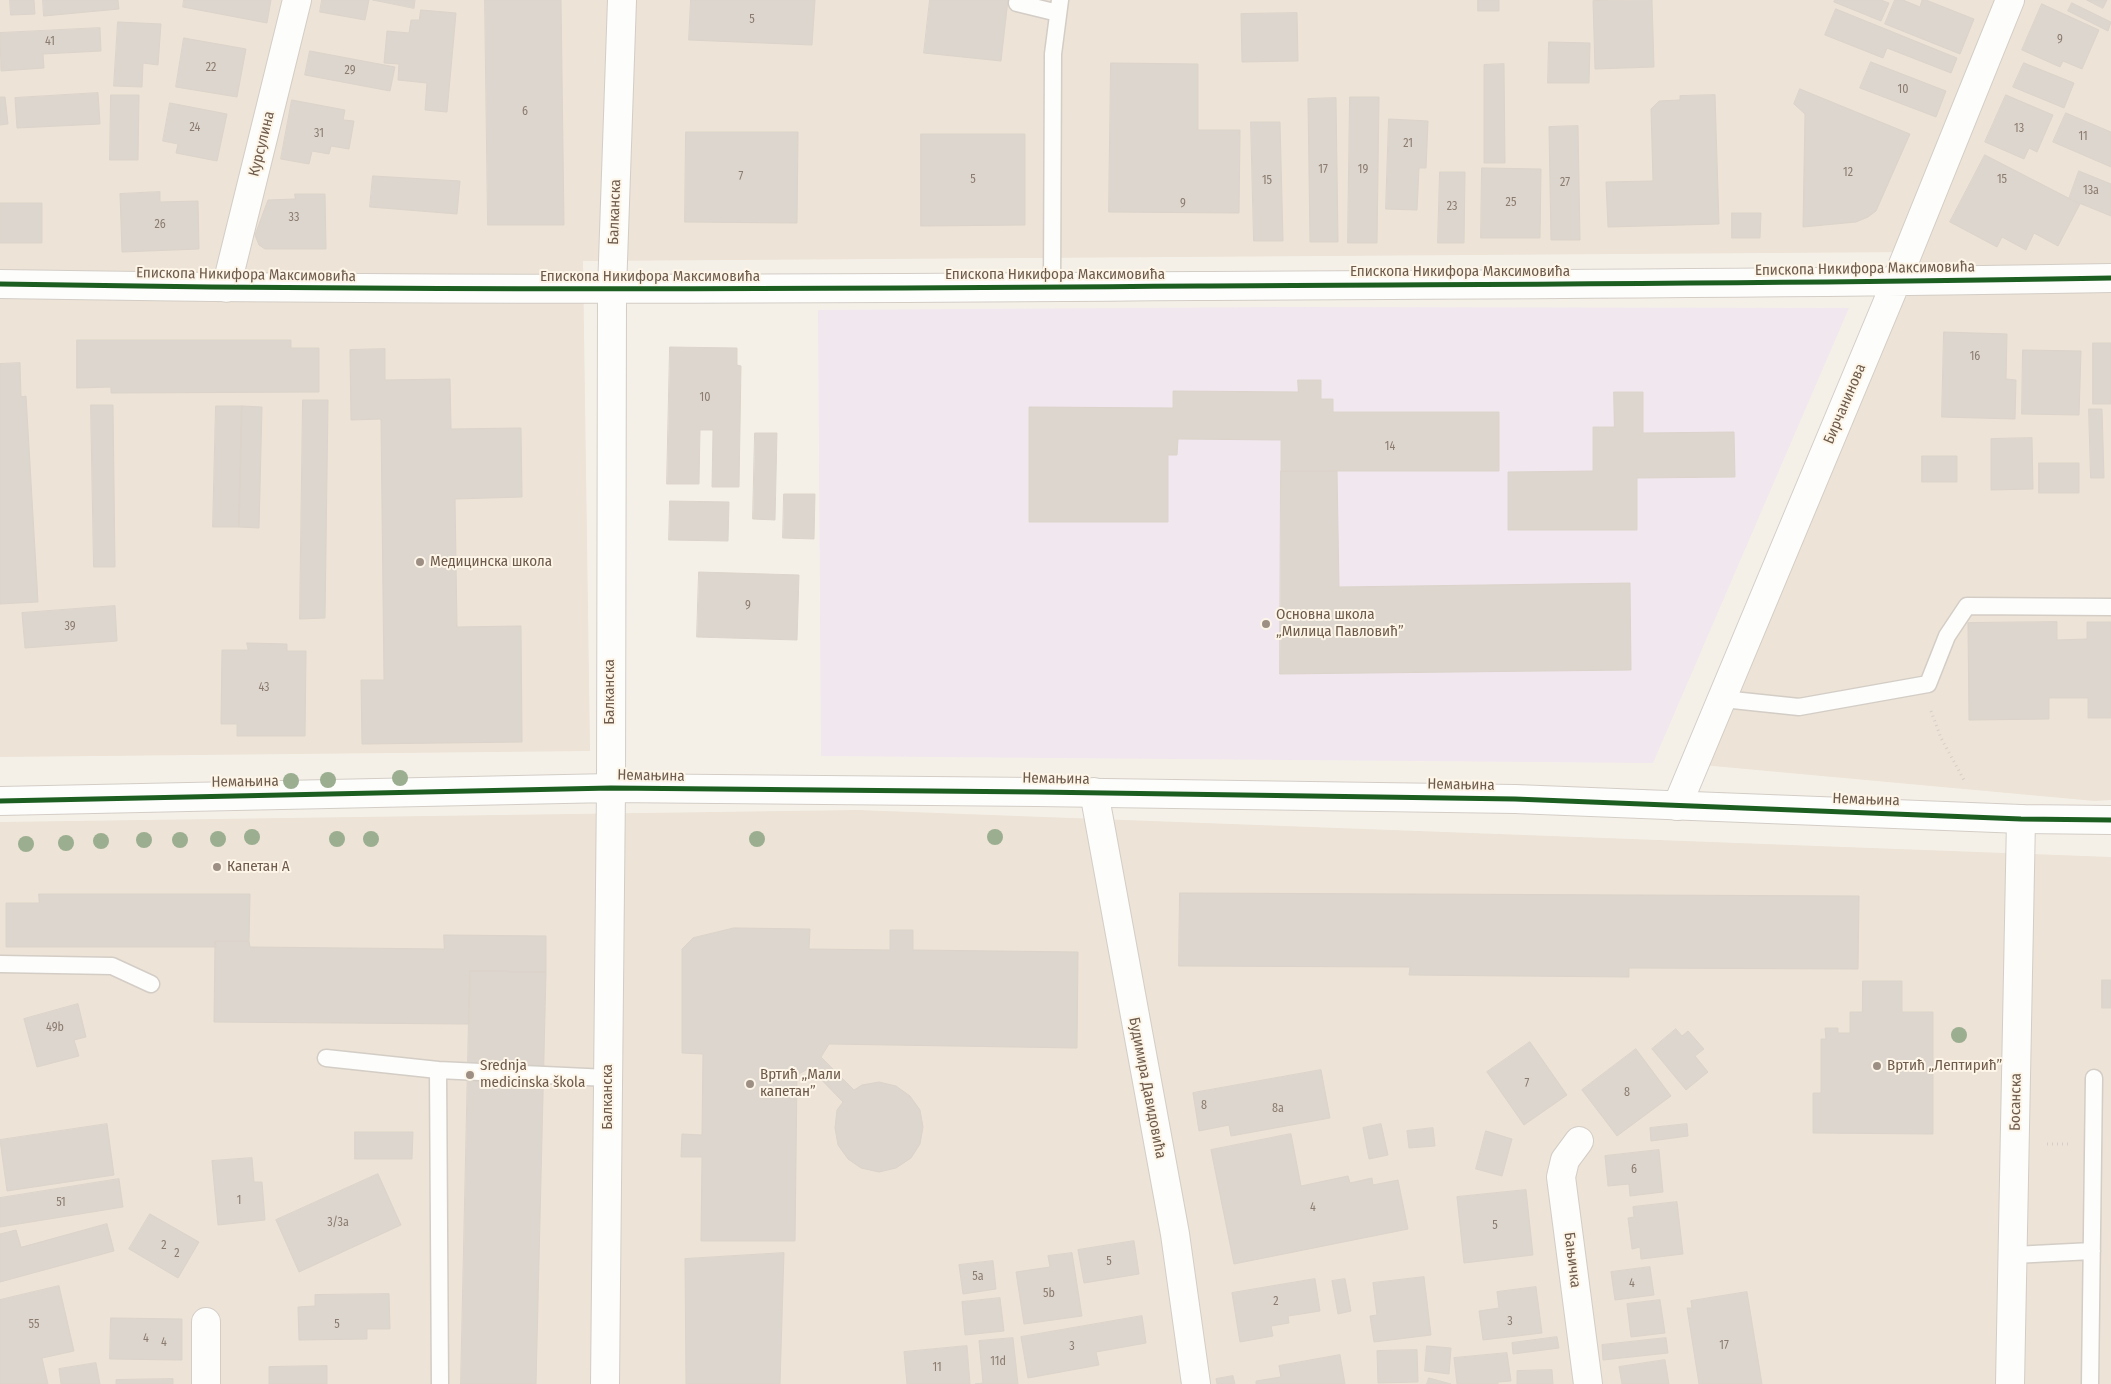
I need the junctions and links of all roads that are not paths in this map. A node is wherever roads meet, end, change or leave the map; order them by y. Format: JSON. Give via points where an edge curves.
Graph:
{"nodes":[{"id":1,"x":297,"y":0,"type":"edge"},
{"id":2,"x":622,"y":0,"type":"edge"},
{"id":3,"x":2010,"y":0,"type":"edge"},
{"id":4,"x":1017,"y":4,"type":"dead end"},
{"id":5,"x":1059,"y":6,"type":"edge"},
{"id":6,"x":2111,"y":278,"type":"edge"},
{"id":7,"x":1896,"y":282,"type":"junction"},
{"id":8,"x":0,"y":284,"type":"edge"},
{"id":9,"x":1052,"y":287,"type":"junction"},
{"id":10,"x":226,"y":288,"type":"junction"},
{"id":11,"x":612,"y":290,"type":"junction"},
{"id":12,"x":2111,"y":607,"type":"edge"},
{"id":13,"x":1723,"y":700,"type":"junction"},
{"id":14,"x":610,"y":788,"type":"junction"},
{"id":15,"x":1094,"y":792,"type":"junction"},
{"id":16,"x":0,"y":801,"type":"edge"},
{"id":17,"x":1677,"y":806,"type":"junction"},
{"id":18,"x":2021,"y":819,"type":"junction"},
{"id":19,"x":2111,"y":820,"type":"edge"},
{"id":20,"x":0,"y":964,"type":"edge"},
{"id":21,"x":151,"y":984,"type":"dead end"},
{"id":22,"x":326,"y":1058,"type":"dead end"},
{"id":23,"x":438,"y":1070,"type":"junction"},
{"id":24,"x":608,"y":1078,"type":"junction"},
{"id":25,"x":2094,"y":1078,"type":"dead end"},
{"id":26,"x":1579,"y":1141,"type":"dead end"},
{"id":27,"x":2092,"y":1251,"type":"junction"},
{"id":28,"x":2014,"y":1255,"type":"junction"},
{"id":29,"x":206,"y":1322,"type":"dead end"},
{"id":30,"x":2007,"y":1383,"type":"edge"},
{"id":31,"x":206,"y":1384,"type":"edge"},
{"id":32,"x":440,"y":1384,"type":"edge"},
{"id":33,"x":605,"y":1384,"type":"edge"},
{"id":34,"x":1196,"y":1384,"type":"edge"},
{"id":35,"x":1588,"y":1384,"type":"edge"},
{"id":36,"x":2090,"y":1384,"type":"edge"}],
"edges":[{"from":1,"to":10,"type":"street","name":"Курсулина"},
{"from":2,"to":11,"type":"street","name":"Балканска"},
{"from":3,"to":7,"type":"street","name":"Бирчанинова"},
{"from":4,"to":5,"type":"lane"},
{"from":5,"to":9,"type":"lane","via":[[1053,54]]},
{"from":6,"to":7,"type":"street","name":"Епископа Никифора Максимовића"},
{"from":7,"to":9,"type":"street","name":"Епископа Никифора Максимовића"},
{"from":7,"to":13,"type":"street","name":"Бирчанинова"},
{"from":8,"to":10,"type":"street","name":"Епископа Никифора Максимовића"},
{"from":9,"to":11,"type":"street","name":"Епископа Никифора Максимовића"},
{"from":10,"to":11,"type":"street","name":"Епископа Никифора Максимовића"},
{"from":11,"to":14,"type":"street","name":"Балканска"},
{"from":12,"to":13,"type":"lane","via":[[1967,606],[1947,636],[1928,684],[1799,707]]},
{"from":13,"to":17,"type":"street","name":"Бирчанинова"},
{"from":14,"to":15,"type":"street","name":"Немањина"},
{"from":14,"to":16,"type":"street","name":"Немањина"},
{"from":14,"to":24,"type":"street","name":"Балканска"},
{"from":15,"to":17,"type":"street","name":"Немањина","via":[[1515,799]]},
{"from":15,"to":34,"type":"street","name":"Будимира Давидовића","via":[[1175,1234]]},
{"from":17,"to":18,"type":"street","name":"Немањина"},
{"from":18,"to":19,"type":"street","name":"Немањина"},
{"from":18,"to":28,"type":"street","name":"Босанска"},
{"from":20,"to":21,"type":"lane","via":[[112,966]]},
{"from":22,"to":23,"type":"lane"},
{"from":23,"to":24,"type":"lane"},
{"from":23,"to":32,"type":"lane"},
{"from":24,"to":33,"type":"street","name":"Балканска"},
{"from":25,"to":27,"type":"lane"},
{"from":26,"to":35,"type":"street","name":"Бањичка","via":[[1565,1160],[1562,1177]]},
{"from":27,"to":28,"type":"lane"},
{"from":27,"to":36,"type":"lane"},
{"from":28,"to":30,"type":"street","name":"Босанска"},
{"from":29,"to":31,"type":"street"}]}
